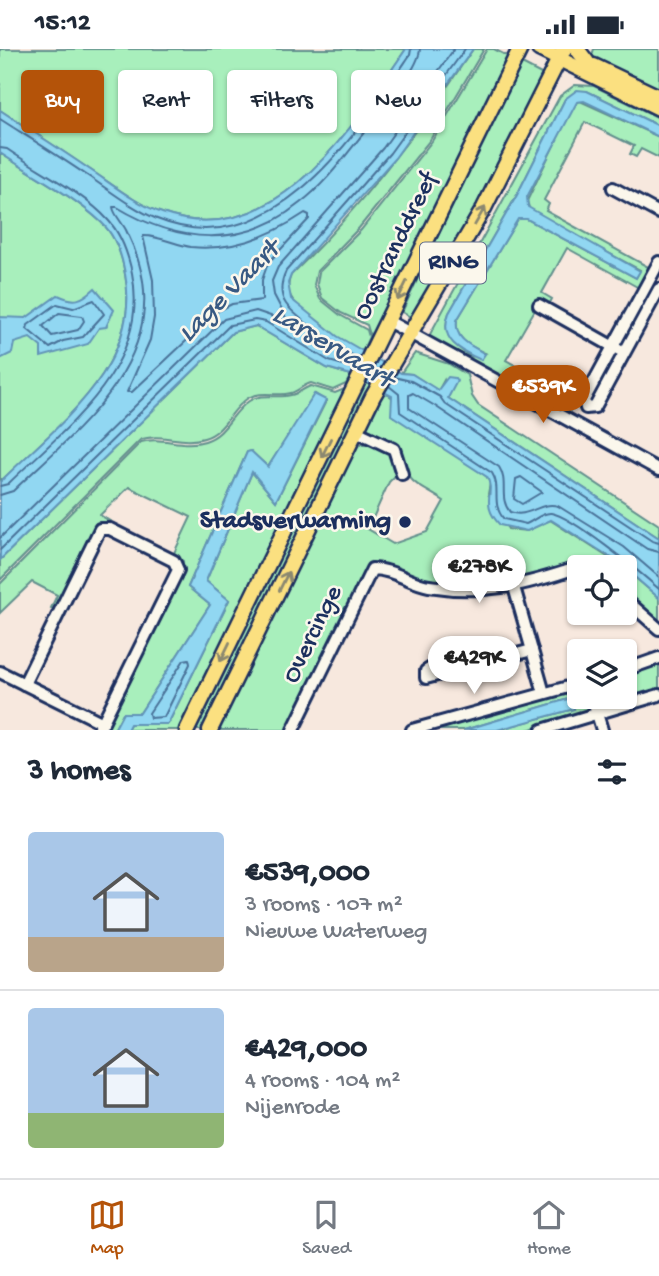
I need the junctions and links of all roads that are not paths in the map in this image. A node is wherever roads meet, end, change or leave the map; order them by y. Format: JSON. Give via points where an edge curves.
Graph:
{"nodes":[{"id":1,"x":520,"y":49,"type":"edge"},
{"id":2,"x":539,"y":49,"type":"edge"},
{"id":3,"x":564,"y":52,"type":"edge"},
{"id":4,"x":583,"y":66,"type":"junction"},
{"id":5,"x":551,"y":78,"type":"junction"},
{"id":6,"x":659,"y":97,"type":"edge"},
{"id":7,"x":659,"y":109,"type":"edge"},
{"id":8,"x":613,"y":188,"type":"dead end"},
{"id":9,"x":659,"y":213,"type":"edge"},
{"id":10,"x":659,"y":262,"type":"edge"},
{"id":11,"x":659,"y":289,"type":"edge"},
{"id":12,"x":539,"y":305,"type":"dead end"},
{"id":13,"x":388,"y":321,"type":"junction"},
{"id":14,"x":409,"y":333,"type":"junction"},
{"id":15,"x":613,"y":347,"type":"junction"},
{"id":16,"x":624,"y":352,"type":"junction"},
{"id":17,"x":356,"y":431,"type":"junction"},
{"id":18,"x":659,"y":470,"type":"edge"},
{"id":19,"x":402,"y":474,"type":"dead end"},
{"id":20,"x":567,"y":572,"type":"edge"},
{"id":21,"x":514,"y":587,"type":"junction"},
{"id":22,"x":637,"y":610,"type":"edge"},
{"id":23,"x":659,"y":629,"type":"edge"},
{"id":24,"x":532,"y":650,"type":"junction"},
{"id":25,"x":659,"y":659,"type":"edge"},
{"id":26,"x":475,"y":666,"type":"dead end"},
{"id":27,"x":637,"y":666,"type":"edge"},
{"id":28,"x":0,"y":673,"type":"edge"},
{"id":29,"x":24,"y":684,"type":"junction"},
{"id":30,"x":567,"y":687,"type":"edge"},
{"id":31,"x":544,"y":693,"type":"junction"},
{"id":32,"x":659,"y":695,"type":"edge"},
{"id":33,"x":596,"y":709,"type":"edge"},
{"id":34,"x":597,"y":714,"type":"junction"},
{"id":35,"x":101,"y":727,"type":"edge"},
{"id":36,"x":187,"y":730,"type":"edge"},
{"id":37,"x":210,"y":730,"type":"edge"},
{"id":38,"x":293,"y":730,"type":"edge"},
{"id":39,"x":412,"y":730,"type":"edge"},
{"id":40,"x":544,"y":730,"type":"edge"},
{"id":41,"x":602,"y":730,"type":"edge"}],
"edges":[{"from":1,"to":13,"type":"main road","name":"Oostranddreef","number":"RING","one_way":true},
{"from":2,"to":3,"type":"main road"},
{"from":3,"to":4,"type":"main road"},
{"from":3,"to":4,"type":"main road"},
{"from":3,"to":5,"type":"main road","name":"Oostranddreef","number":"RING"},
{"from":4,"to":5,"type":"main road"},
{"from":4,"to":6,"type":"main road"},
{"from":4,"to":7,"type":"main road"},
{"from":14,"to":5,"type":"main road","name":"Oostranddreef","number":"RING","one_way":true,"via":[[484,208]]},
{"from":8,"to":9,"type":"street"},
{"from":10,"to":15,"type":"street"},
{"from":11,"to":16,"type":"street"},
{"from":12,"to":15,"type":"street"},
{"from":13,"to":14,"type":"street"},
{"from":13,"to":36,"type":"main road","name":"Oostranddreef","number":"RING","one_way":true},
{"from":14,"to":17,"type":"main road","name":"Oostranddreef","number":"RING"},
{"from":14,"to":18,"type":"street"},
{"from":15,"to":16,"type":"street"},
{"from":15,"to":16,"type":"street","via":[[584,400],[586,408],[595,407]]},
{"from":17,"to":19,"type":"street","via":[[394,449]]},
{"from":37,"to":17,"type":"main road","name":"Oostranddreef","number":"RING","one_way":true},
{"from":20,"to":21,"type":"street"},
{"from":21,"to":24,"type":"street"},
{"from":21,"to":38,"type":"street","name":"Overcinge","via":[[426,586],[372,569]]},
{"from":22,"to":23,"type":"street"},
{"from":24,"to":26,"type":"street"},
{"from":24,"to":31,"type":"street"},
{"from":25,"to":27,"type":"street"},
{"from":28,"to":29,"type":"street"},
{"from":29,"to":35,"type":"street"},
{"from":29,"to":35,"type":"street","via":[[102,528],[178,565]]},
{"from":30,"to":31,"type":"street"},
{"from":31,"to":39,"type":"street"},
{"from":32,"to":34,"type":"street"},
{"from":33,"to":34,"type":"street"},
{"from":34,"to":40,"type":"street"},
{"from":34,"to":41,"type":"street"}]}
